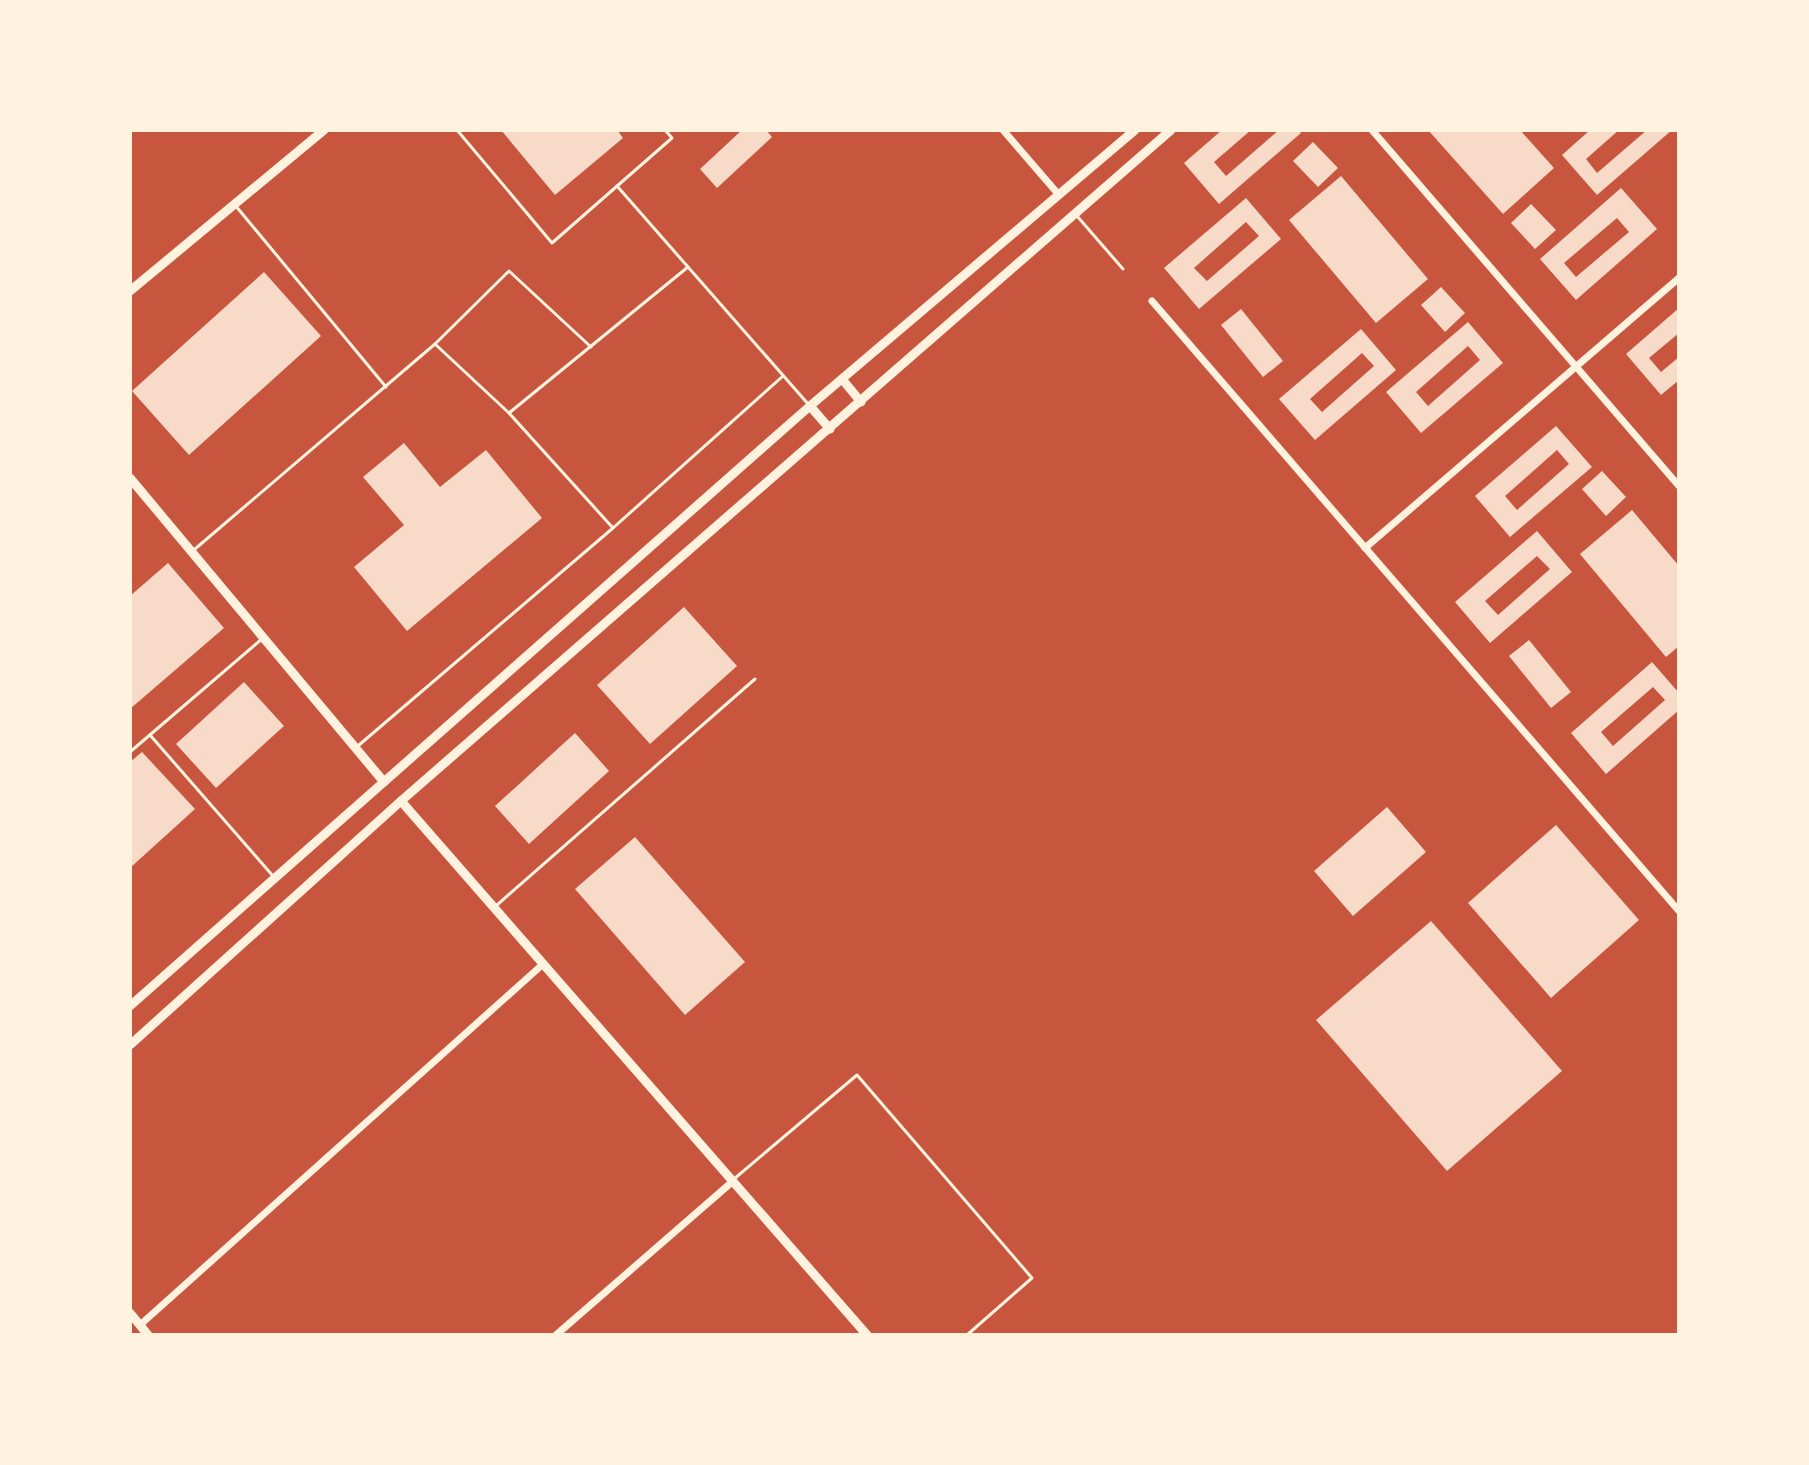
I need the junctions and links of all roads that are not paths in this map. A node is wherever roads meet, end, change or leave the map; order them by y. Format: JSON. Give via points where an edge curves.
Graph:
{"nodes":[{"id":1,"x":324,"y":130,"type":"edge"},
{"id":2,"x":457,"y":130,"type":"edge"},
{"id":3,"x":665,"y":130,"type":"edge"},
{"id":4,"x":1003,"y":130,"type":"edge"},
{"id":5,"x":1135,"y":130,"type":"edge"},
{"id":6,"x":1171,"y":130,"type":"edge"},
{"id":7,"x":1372,"y":130,"type":"edge"},
{"id":8,"x":617,"y":186,"type":"junction"},
{"id":9,"x":1059,"y":195,"type":"junction"},
{"id":10,"x":235,"y":204,"type":"junction"},
{"id":11,"x":1075,"y":213,"type":"junction"},
{"id":12,"x":688,"y":267,"type":"junction"},
{"id":13,"x":1123,"y":269,"type":"dead end"},
{"id":14,"x":1679,"y":278,"type":"edge"},
{"id":15,"x":130,"y":291,"type":"edge"},
{"id":16,"x":1152,"y":301,"type":"dead end"},
{"id":17,"x":435,"y":344,"type":"junction"},
{"id":18,"x":591,"y":347,"type":"junction"},
{"id":19,"x":1578,"y":366,"type":"junction"},
{"id":20,"x":783,"y":376,"type":"junction"},
{"id":21,"x":842,"y":379,"type":"junction"},
{"id":22,"x":386,"y":387,"type":"junction"},
{"id":23,"x":861,"y":402,"type":"junction"},
{"id":24,"x":810,"y":406,"type":"junction"},
{"id":25,"x":509,"y":413,"type":"junction"},
{"id":26,"x":830,"y":429,"type":"junction"},
{"id":27,"x":130,"y":478,"type":"edge"},
{"id":28,"x":1679,"y":486,"type":"edge"},
{"id":29,"x":613,"y":528,"type":"junction"},
{"id":30,"x":1365,"y":548,"type":"junction"},
{"id":31,"x":191,"y":553,"type":"junction"},
{"id":32,"x":263,"y":638,"type":"junction"},
{"id":33,"x":755,"y":679,"type":"dead end"},
{"id":34,"x":150,"y":735,"type":"junction"},
{"id":35,"x":356,"y":748,"type":"junction"},
{"id":36,"x":130,"y":752,"type":"edge"},
{"id":37,"x":384,"y":782,"type":"junction"},
{"id":38,"x":401,"y":801,"type":"junction"},
{"id":39,"x":275,"y":879,"type":"junction"},
{"id":40,"x":494,"y":908,"type":"junction"},
{"id":41,"x":1679,"y":911,"type":"edge"},
{"id":42,"x":542,"y":965,"type":"junction"},
{"id":43,"x":130,"y":1006,"type":"edge"},
{"id":44,"x":130,"y":1045,"type":"edge"},
{"id":45,"x":732,"y":1182,"type":"junction"},
{"id":46,"x":130,"y":1313,"type":"edge"},
{"id":47,"x":140,"y":1325,"type":"junction"},
{"id":48,"x":148,"y":1335,"type":"edge"},
{"id":49,"x":556,"y":1335,"type":"edge"},
{"id":50,"x":867,"y":1335,"type":"edge"},
{"id":51,"x":967,"y":1335,"type":"edge"}],
"edges":[{"from":1,"to":10,"type":"street"},
{"from":2,"to":8,"type":"lane","via":[[552,243]]},
{"from":3,"to":8,"type":"lane","via":[[672,138]]},
{"from":4,"to":9,"type":"street"},
{"from":5,"to":9,"type":"street"},
{"from":6,"to":11,"type":"street"},
{"from":7,"to":19,"type":"street"},
{"from":8,"to":12,"type":"lane"},
{"from":9,"to":21,"type":"street"},
{"from":10,"to":15,"type":"street"},
{"from":10,"to":22,"type":"lane"},
{"from":11,"to":13,"type":"lane"},
{"from":11,"to":23,"type":"street"},
{"from":12,"to":18,"type":"lane"},
{"from":12,"to":20,"type":"lane"},
{"from":14,"to":19,"type":"street"},
{"from":16,"to":30,"type":"street"},
{"from":17,"to":18,"type":"lane","via":[[509,271]]},
{"from":17,"to":22,"type":"lane"},
{"from":17,"to":25,"type":"lane"},
{"from":18,"to":25,"type":"lane"},
{"from":19,"to":28,"type":"street"},
{"from":19,"to":30,"type":"street"},
{"from":20,"to":24,"type":"lane"},
{"from":20,"to":29,"type":"lane"},
{"from":21,"to":23,"type":"street"},
{"from":21,"to":24,"type":"street"},
{"from":22,"to":31,"type":"lane"},
{"from":23,"to":26,"type":"street"},
{"from":24,"to":26,"type":"street"},
{"from":24,"to":37,"type":"street"},
{"from":25,"to":29,"type":"lane"},
{"from":26,"to":38,"type":"street"},
{"from":27,"to":31,"type":"street"},
{"from":29,"to":35,"type":"lane"},
{"from":30,"to":41,"type":"street"},
{"from":31,"to":32,"type":"street"},
{"from":32,"to":34,"type":"lane"},
{"from":32,"to":35,"type":"street"},
{"from":33,"to":40,"type":"lane"},
{"from":34,"to":36,"type":"lane"},
{"from":34,"to":39,"type":"lane"},
{"from":35,"to":37,"type":"street"},
{"from":37,"to":39,"type":"street"},
{"from":38,"to":40,"type":"street"},
{"from":38,"to":44,"type":"street"},
{"from":39,"to":43,"type":"street"},
{"from":40,"to":42,"type":"street"},
{"from":42,"to":45,"type":"street"},
{"from":42,"to":47,"type":"street"},
{"from":45,"to":49,"type":"street"},
{"from":45,"to":50,"type":"street"},
{"from":45,"to":51,"type":"lane","via":[[857,1075],[1032,1278]]},
{"from":46,"to":47,"type":"street"},
{"from":47,"to":48,"type":"street"}]}
